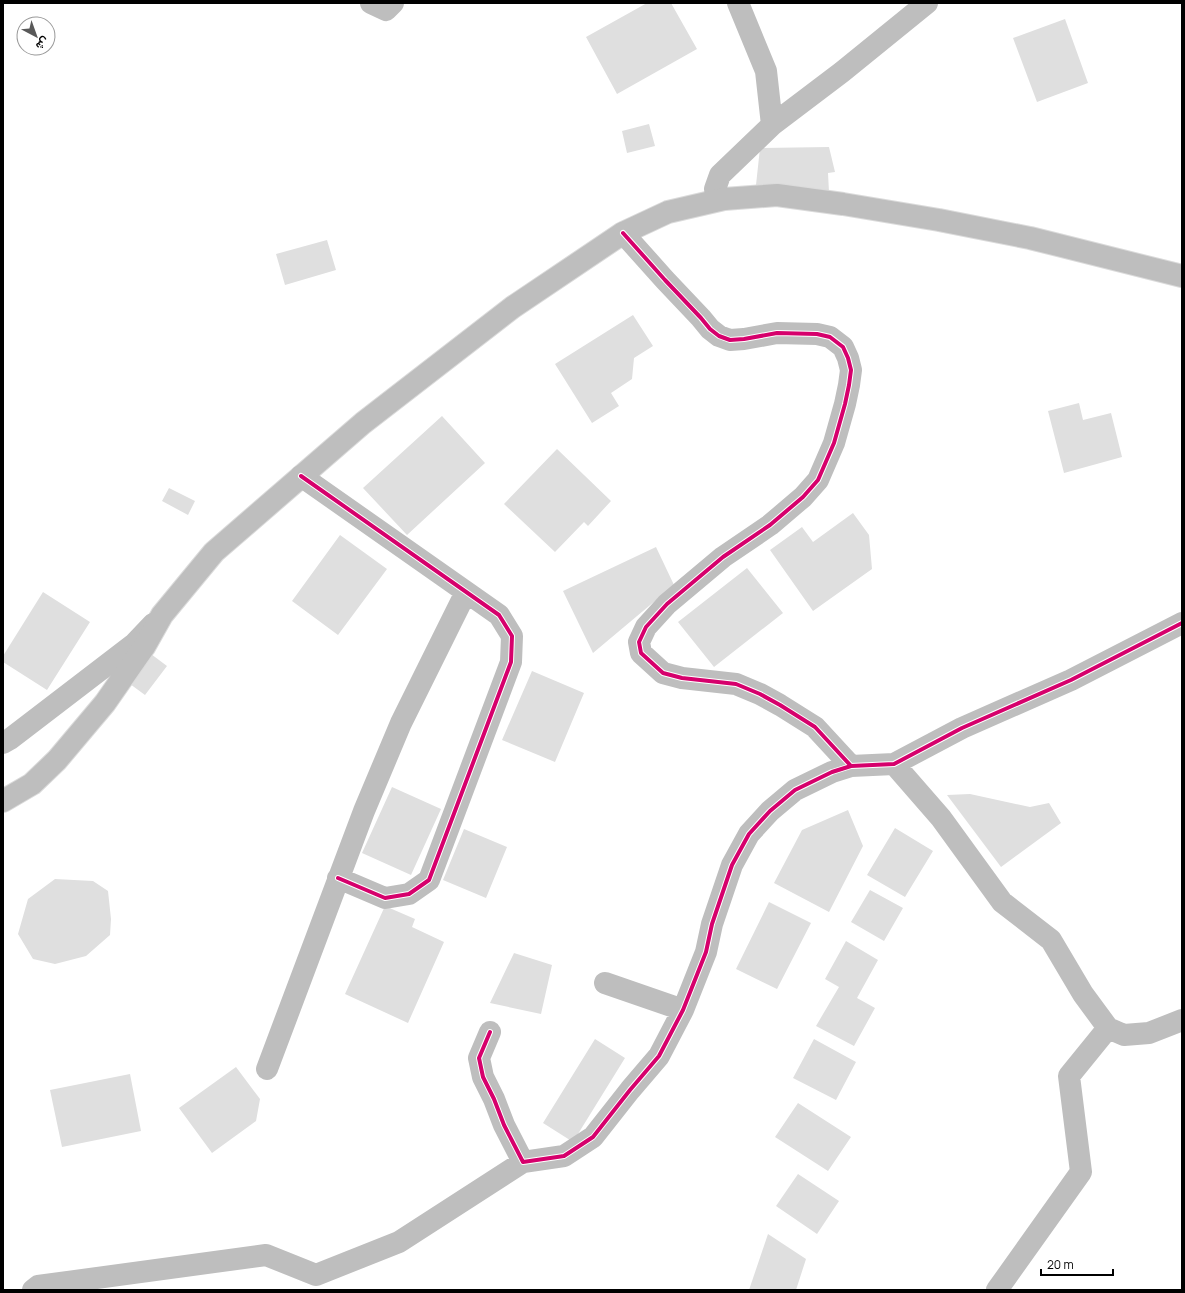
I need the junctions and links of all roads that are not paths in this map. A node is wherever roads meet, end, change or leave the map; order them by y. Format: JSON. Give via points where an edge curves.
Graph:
{"nodes":[{"id":1,"x":371,"y":3,"type":"edge"},
{"id":2,"x":393,"y":3,"type":"edge"},
{"id":3,"x":738,"y":3,"type":"edge"},
{"id":4,"x":927,"y":3,"type":"edge"},
{"id":5,"x":772,"y":125,"type":"junction"},
{"id":6,"x":724,"y":199,"type":"junction"},
{"id":7,"x":623,"y":233,"type":"junction"},
{"id":8,"x":1182,"y":276,"type":"edge"},
{"id":9,"x":301,"y":476,"type":"junction"},
{"id":10,"x":466,"y":592,"type":"junction"},
{"id":11,"x":162,"y":615,"type":"junction"},
{"id":12,"x":1182,"y":623,"type":"edge"},
{"id":13,"x":3,"y":743,"type":"edge"},
{"id":14,"x":894,"y":764,"type":"junction"},
{"id":15,"x":851,"y":766,"type":"junction"},
{"id":16,"x":3,"y":801,"type":"edge"},
{"id":17,"x":338,"y":878,"type":"junction"},
{"id":18,"x":606,"y":983,"type":"dead end"},
{"id":19,"x":683,"y":1010,"type":"junction"},
{"id":20,"x":1182,"y":1020,"type":"edge"},
{"id":21,"x":1108,"y":1028,"type":"junction"},
{"id":22,"x":490,"y":1032,"type":"dead end"},
{"id":23,"x":267,"y":1069,"type":"dead end"},
{"id":24,"x":523,"y":1162,"type":"junction"},
{"id":25,"x":33,"y":1290,"type":"edge"},
{"id":26,"x":997,"y":1290,"type":"edge"}],
"edges":[{"from":1,"to":2,"type":"street","via":[[386,10]]},
{"from":3,"to":5,"type":"street","via":[[766,71]]},
{"from":4,"to":5,"type":"street"},
{"from":5,"to":6,"type":"street","via":[[720,175],[715,189]]},
{"from":6,"to":7,"type":"street","via":[[668,212]]},
{"from":6,"to":8,"type":"street","via":[[777,195],[843,204],[1030,238]]},
{"from":7,"to":9,"type":"street","via":[[513,307],[363,423]]},
{"from":7,"to":15,"type":"street","via":[[719,336],[730,340],[777,333],[817,334],[830,337],[843,347],[848,358],[851,370],[845,404],[834,443],[818,480],[804,497],[770,526],[723,557],[667,604],[646,627],[639,642],[641,653],[663,673],[682,678],[736,684],[780,705],[816,727]]},
{"from":9,"to":10,"type":"street"},
{"from":9,"to":11,"type":"street","via":[[214,552]]},
{"from":10,"to":17,"type":"street","via":[[401,723]]},
{"from":10,"to":17,"type":"street","via":[[499,615],[512,636],[511,662],[429,880],[409,894],[385,898]]},
{"from":11,"to":13,"type":"street","via":[[134,644]]},
{"from":11,"to":16,"type":"street","via":[[106,703],[57,760],[32,784]]},
{"from":12,"to":14,"type":"street","via":[[1071,680],[962,728]]},
{"from":14,"to":15,"type":"street"},
{"from":14,"to":21,"type":"street","via":[[941,818],[1002,902],[1050,940],[1083,994]]},
{"from":15,"to":19,"type":"street","via":[[795,790],[770,811],[749,834],[732,865],[712,924],[706,952]]},
{"from":17,"to":23,"type":"street"},
{"from":18,"to":19,"type":"street"},
{"from":19,"to":24,"type":"street","via":[[659,1056],[593,1137],[564,1156]]},
{"from":20,"to":21,"type":"street","via":[[1149,1033],[1124,1035]]},
{"from":21,"to":26,"type":"street","via":[[1069,1076],[1081,1172]]},
{"from":22,"to":24,"type":"street","via":[[479,1058],[483,1077]]},
{"from":24,"to":25,"type":"street","via":[[399,1242],[316,1275],[266,1254],[38,1286]]}]}
